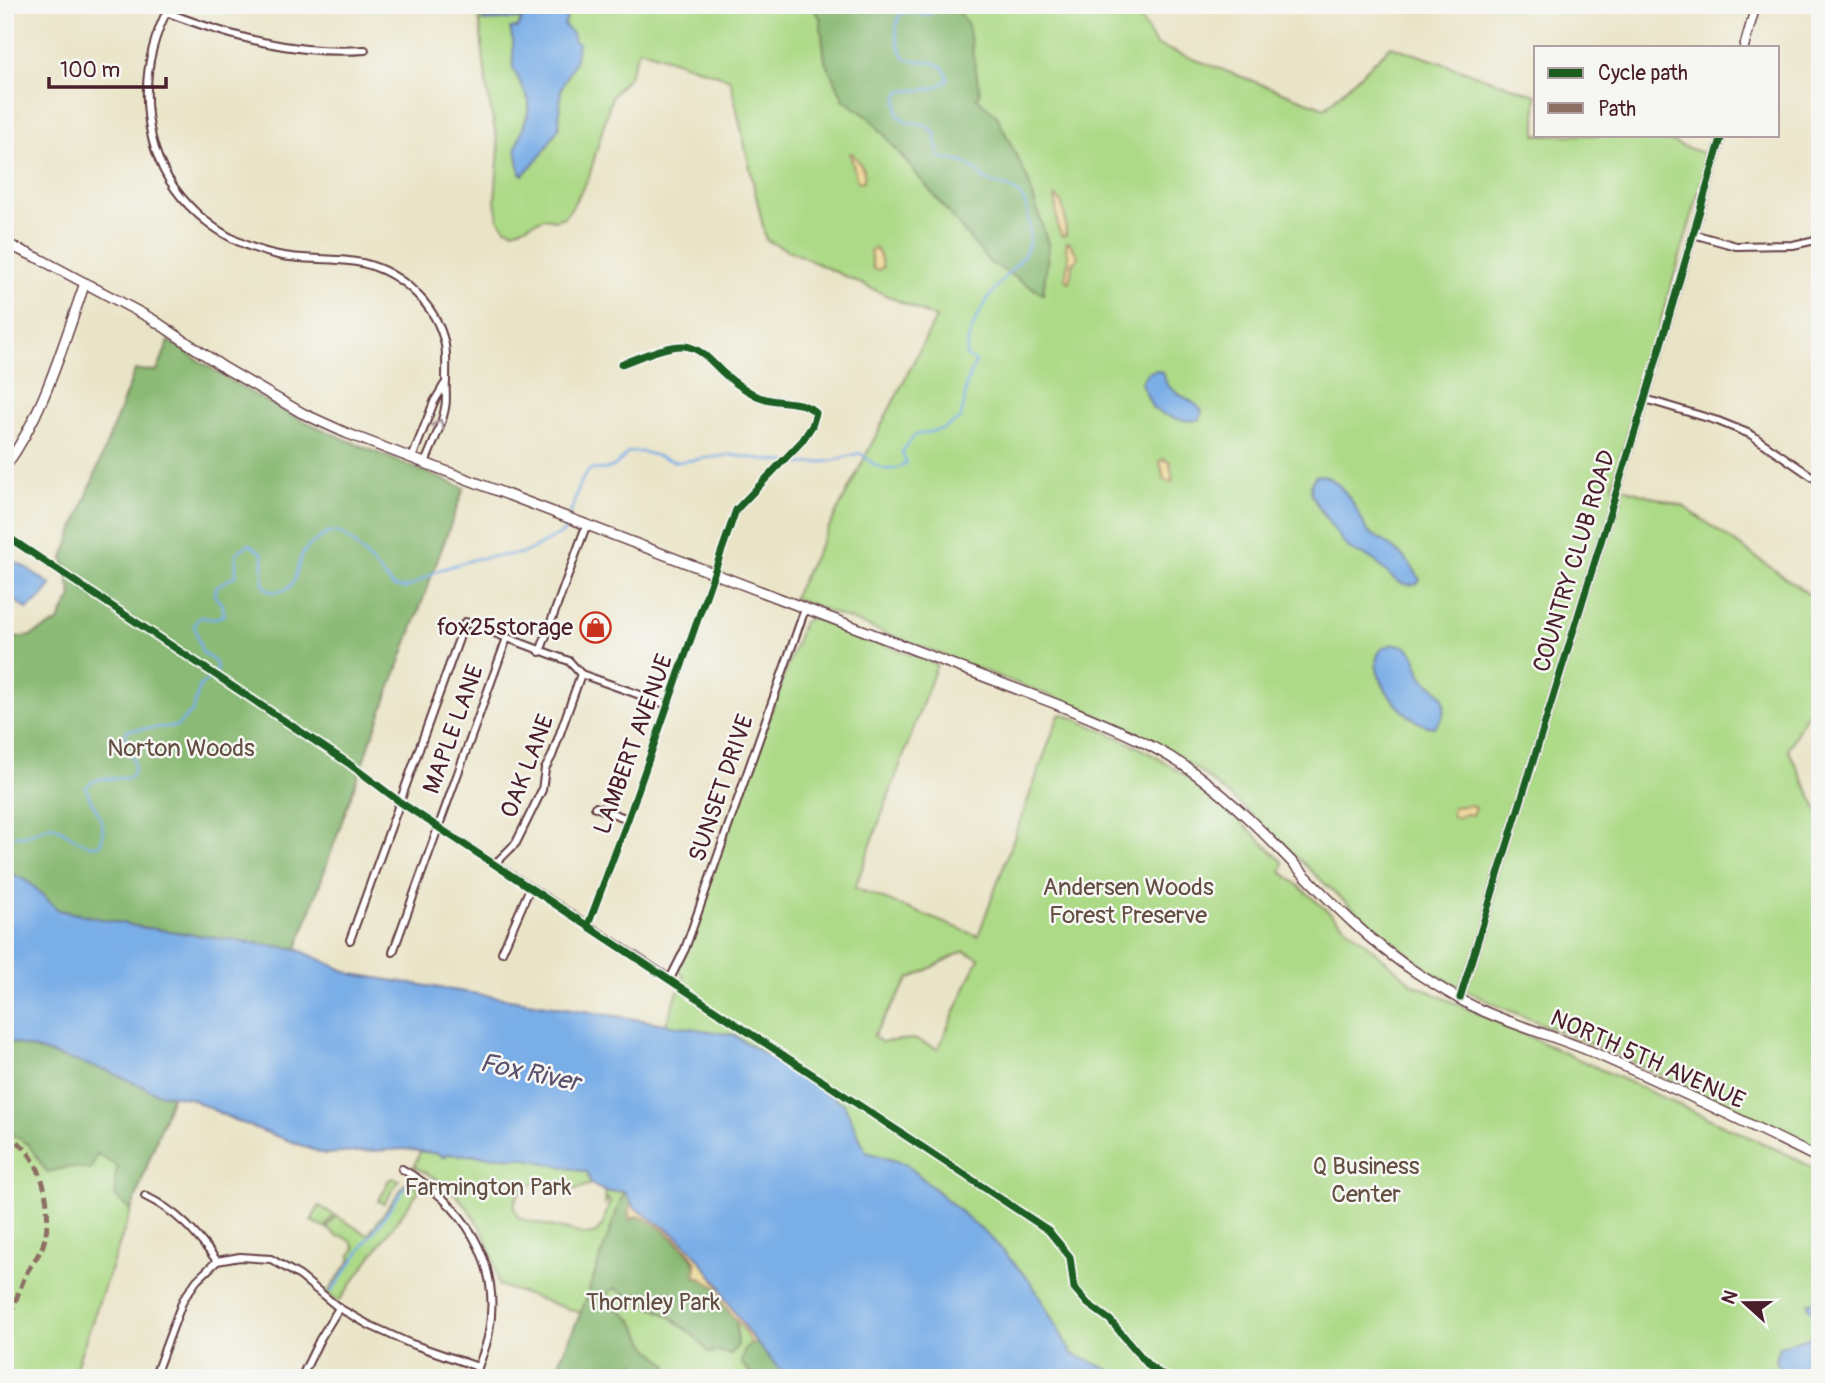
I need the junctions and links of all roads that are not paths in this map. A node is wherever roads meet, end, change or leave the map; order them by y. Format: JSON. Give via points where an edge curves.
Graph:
{"nodes":[{"id":1,"x":170,"y":5,"type":"edge"},
{"id":2,"x":1756,"y":5,"type":"edge"},
{"id":3,"x":166,"y":12,"type":"junction"},
{"id":4,"x":1744,"y":46,"type":"edge"},
{"id":5,"x":365,"y":50,"type":"dead end"},
{"id":6,"x":1722,"y":136,"type":"edge"},
{"id":7,"x":1693,"y":234,"type":"junction"},
{"id":8,"x":1820,"y":239,"type":"edge"},
{"id":9,"x":5,"y":243,"type":"edge"},
{"id":10,"x":85,"y":282,"type":"junction"},
{"id":11,"x":621,"y":364,"type":"dead end"},
{"id":12,"x":445,"y":384,"type":"junction"},
{"id":13,"x":1645,"y":399,"type":"junction"},
{"id":14,"x":412,"y":458,"type":"junction"},
{"id":15,"x":425,"y":463,"type":"junction"},
{"id":16,"x":5,"y":467,"type":"edge"},
{"id":17,"x":1820,"y":482,"type":"edge"},
{"id":18,"x":582,"y":524,"type":"junction"},
{"id":19,"x":714,"y":575,"type":"junction"},
{"id":20,"x":805,"y":609,"type":"junction"},
{"id":21,"x":507,"y":638,"type":"junction"},
{"id":22,"x":540,"y":652,"type":"junction"},
{"id":23,"x":581,"y":674,"type":"junction"},
{"id":24,"x":668,"y":705,"type":"junction"},
{"id":25,"x":348,"y":763,"type":"dead end"},
{"id":26,"x":400,"y":802,"type":"junction"},
{"id":27,"x":594,"y":807,"type":"dead end"},
{"id":28,"x":628,"y":819,"type":"junction"},
{"id":29,"x":438,"y":827,"type":"junction"},
{"id":30,"x":495,"y":864,"type":"junction"},
{"id":31,"x":530,"y":888,"type":"junction"},
{"id":32,"x":588,"y":925,"type":"junction"},
{"id":33,"x":350,"y":940,"type":"dead end"},
{"id":34,"x":393,"y":952,"type":"dead end"},
{"id":35,"x":502,"y":952,"type":"dead end"},
{"id":36,"x":1460,"y":998,"type":"junction"},
{"id":37,"x":1820,"y":1159,"type":"edge"},
{"id":38,"x":402,"y":1169,"type":"dead end"},
{"id":39,"x":145,"y":1196,"type":"dead end"},
{"id":40,"x":217,"y":1261,"type":"junction"},
{"id":41,"x":339,"y":1308,"type":"junction"},
{"id":42,"x":478,"y":1367,"type":"junction"},
{"id":43,"x":154,"y":1378,"type":"edge"},
{"id":44,"x":301,"y":1378,"type":"edge"},
{"id":45,"x":474,"y":1378,"type":"edge"}],
"edges":[{"from":1,"to":3,"type":"street"},
{"from":2,"to":4,"type":"street"},
{"from":3,"to":5,"type":"street","via":[[220,33],[277,46]]},
{"from":3,"to":12,"type":"street","via":[[148,64],[145,104],[153,142],[176,191],[208,223],[244,243],[277,255],[364,263],[407,285],[439,326],[445,345]]},
{"from":6,"to":7,"type":"street","name":"COUNTRY CLUB ROAD"},
{"from":7,"to":8,"type":"street","via":[[1736,246],[1793,245]]},
{"from":7,"to":13,"type":"street","name":"COUNTRY CLUB ROAD"},
{"from":9,"to":10,"type":"main road","name":"NORTH 5TH AVENUE"},
{"from":10,"to":14,"type":"main road","name":"NORTH 5TH AVENUE","via":[[302,413]]},
{"from":10,"to":16,"type":"main road","via":[[37,411]]},
{"from":11,"to":19,"type":"street","name":"LAMBERT AVENUE","via":[[685,346],[710,358],[755,396],[772,403],[809,406],[816,413],[802,441],[736,510]]},
{"from":12,"to":14,"type":"street"},
{"from":15,"to":12,"type":"street","one_way":true,"via":[[446,407]]},
{"from":13,"to":17,"type":"street","via":[[1750,433]]},
{"from":13,"to":36,"type":"street","name":"COUNTRY CLUB ROAD"},
{"from":14,"to":15,"type":"main road","name":"NORTH 5TH AVENUE"},
{"from":15,"to":18,"type":"main road","name":"NORTH 5TH AVENUE"},
{"from":18,"to":19,"type":"main road","name":"NORTH 5TH AVENUE"},
{"from":18,"to":22,"type":"street"},
{"from":19,"to":20,"type":"main road","name":"NORTH 5TH AVENUE"},
{"from":19,"to":24,"type":"street","name":"LAMBERT AVENUE"},
{"from":20,"to":32,"type":"street","name":"SUNSET DRIVE","via":[[670,979]]},
{"from":20,"to":36,"type":"main road","name":"NORTH 5TH AVENUE","via":[[1066,708],[1170,757],[1224,797],[1343,914],[1395,958]]},
{"from":21,"to":22,"type":"street"},
{"from":21,"to":26,"type":"street","via":[[464,623]]},
{"from":21,"to":29,"type":"street","name":"MAPLE LANE"},
{"from":22,"to":23,"type":"street","via":[[569,661]]},
{"from":23,"to":24,"type":"street"},
{"from":23,"to":30,"type":"street","name":"OAK LANE","via":[[545,769],[542,790],[516,843]]},
{"from":24,"to":28,"type":"street","name":"LAMBERT AVENUE"},
{"from":25,"to":26,"type":"street"},
{"from":26,"to":29,"type":"street"},
{"from":26,"to":33,"type":"street"},
{"from":27,"to":28,"type":"street"},
{"from":28,"to":32,"type":"street","name":"LAMBERT AVENUE"},
{"from":29,"to":30,"type":"street"},
{"from":29,"to":34,"type":"street","name":"MAPLE LANE"},
{"from":30,"to":31,"type":"street"},
{"from":31,"to":32,"type":"street"},
{"from":31,"to":35,"type":"street"},
{"from":36,"to":37,"type":"main road","name":"NORTH 5TH AVENUE","via":[[1635,1071]]},
{"from":38,"to":42,"type":"street","via":[[429,1185],[462,1217],[482,1252],[491,1290],[489,1332]]},
{"from":39,"to":40,"type":"street","via":[[167,1207]]},
{"from":40,"to":41,"type":"street","via":[[271,1259]]},
{"from":40,"to":43,"type":"street","via":[[183,1300]]},
{"from":41,"to":42,"type":"street","via":[[409,1343]]},
{"from":41,"to":44,"type":"street"},
{"from":42,"to":45,"type":"street"}]}
